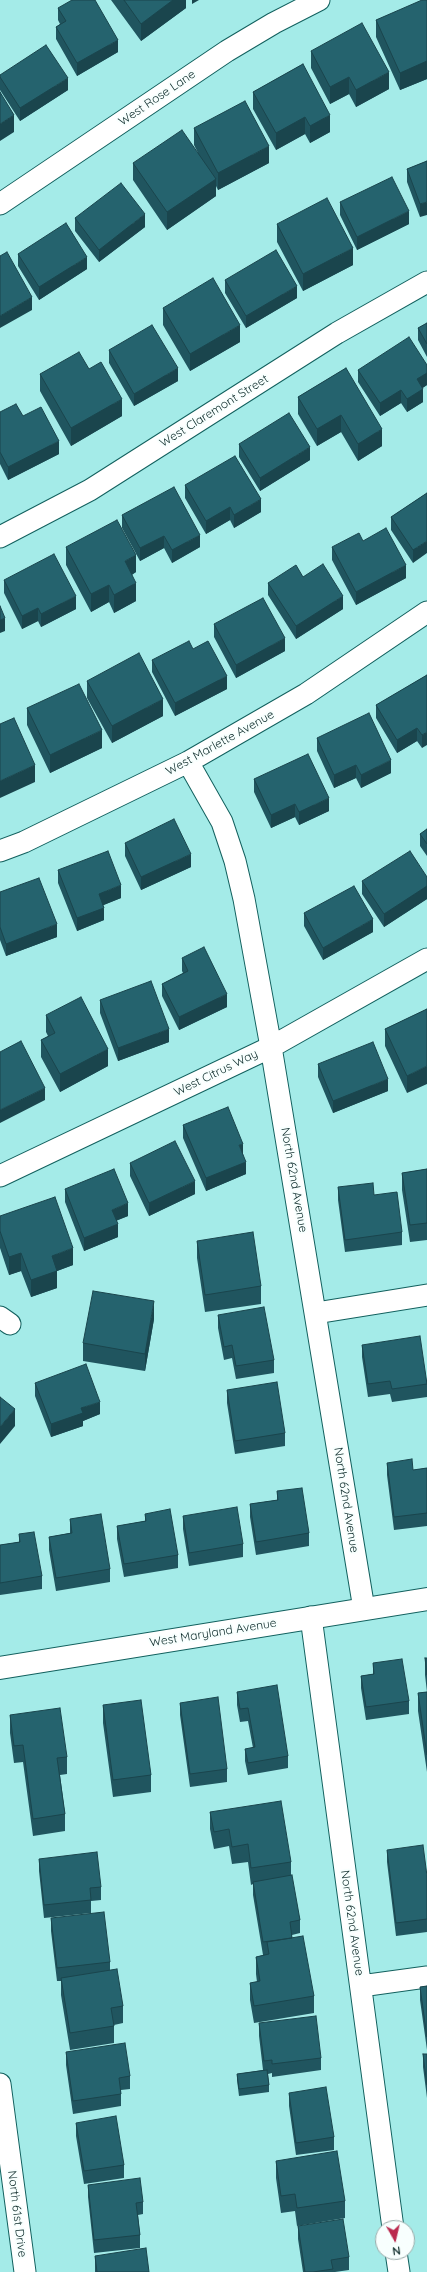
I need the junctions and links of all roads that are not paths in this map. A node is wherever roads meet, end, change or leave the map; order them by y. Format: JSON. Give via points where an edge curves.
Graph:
{"nodes":[{"id":1,"x":319,"y":0,"type":"edge"},
{"id":2,"x":0,"y":204,"type":"edge"},
{"id":3,"x":427,"y":282,"type":"edge"},
{"id":4,"x":0,"y":537,"type":"edge"},
{"id":5,"x":427,"y":612,"type":"edge"},
{"id":6,"x":188,"y":762,"type":"junction"},
{"id":7,"x":0,"y":851,"type":"edge"},
{"id":8,"x":427,"y":959,"type":"edge"},
{"id":9,"x":271,"y":1047,"type":"junction"},
{"id":10,"x":0,"y":1176,"type":"edge"},
{"id":11,"x":427,"y":1295,"type":"edge"},
{"id":12,"x":316,"y":1313,"type":"junction"},
{"id":13,"x":427,"y":1599,"type":"edge"},
{"id":14,"x":364,"y":1609,"type":"junction"},
{"id":15,"x":311,"y":1618,"type":"junction"},
{"id":16,"x":0,"y":1668,"type":"edge"},
{"id":17,"x":427,"y":1976,"type":"edge"},
{"id":18,"x":360,"y":1986,"type":"junction"},
{"id":19,"x":0,"y":2084,"type":"edge"},
{"id":20,"x":392,"y":2220,"type":"edge"},
{"id":21,"x":397,"y":2260,"type":"edge"},
{"id":22,"x":25,"y":2272,"type":"edge"},
{"id":23,"x":399,"y":2272,"type":"edge"}],
"edges":[{"from":1,"to":2,"type":"street","name":"West Rose Lane","via":[[227,51]]},
{"from":3,"to":4,"type":"street","name":"West Claremont Street","via":[[337,333],[90,490]]},
{"from":5,"to":6,"type":"street","name":"West Marlette Avenue","via":[[306,694]]},
{"from":6,"to":7,"type":"street","name":"West Marlette Avenue","via":[[24,842]]},
{"from":6,"to":9,"type":"street","name":"North 62nd Avenue","via":[[222,822],[235,861]]},
{"from":8,"to":9,"type":"street","name":"West Citrus Way"},
{"from":9,"to":10,"type":"street","name":"West Citrus Way"},
{"from":9,"to":12,"type":"street","name":"North 62nd Avenue"},
{"from":11,"to":12,"type":"street"},
{"from":12,"to":14,"type":"street","name":"North 62nd Avenue"},
{"from":13,"to":14,"type":"street","name":"West Maryland Avenue"},
{"from":14,"to":15,"type":"street","name":"West Maryland Avenue"},
{"from":15,"to":16,"type":"street","name":"West Maryland Avenue"},
{"from":15,"to":18,"type":"street","name":"North 62nd Avenue"},
{"from":17,"to":18,"type":"street"},
{"from":18,"to":20,"type":"street","name":"North 62nd Avenue"},
{"from":19,"to":22,"type":"street","name":"North 61st Drive"},
{"from":21,"to":23,"type":"street"}]}
